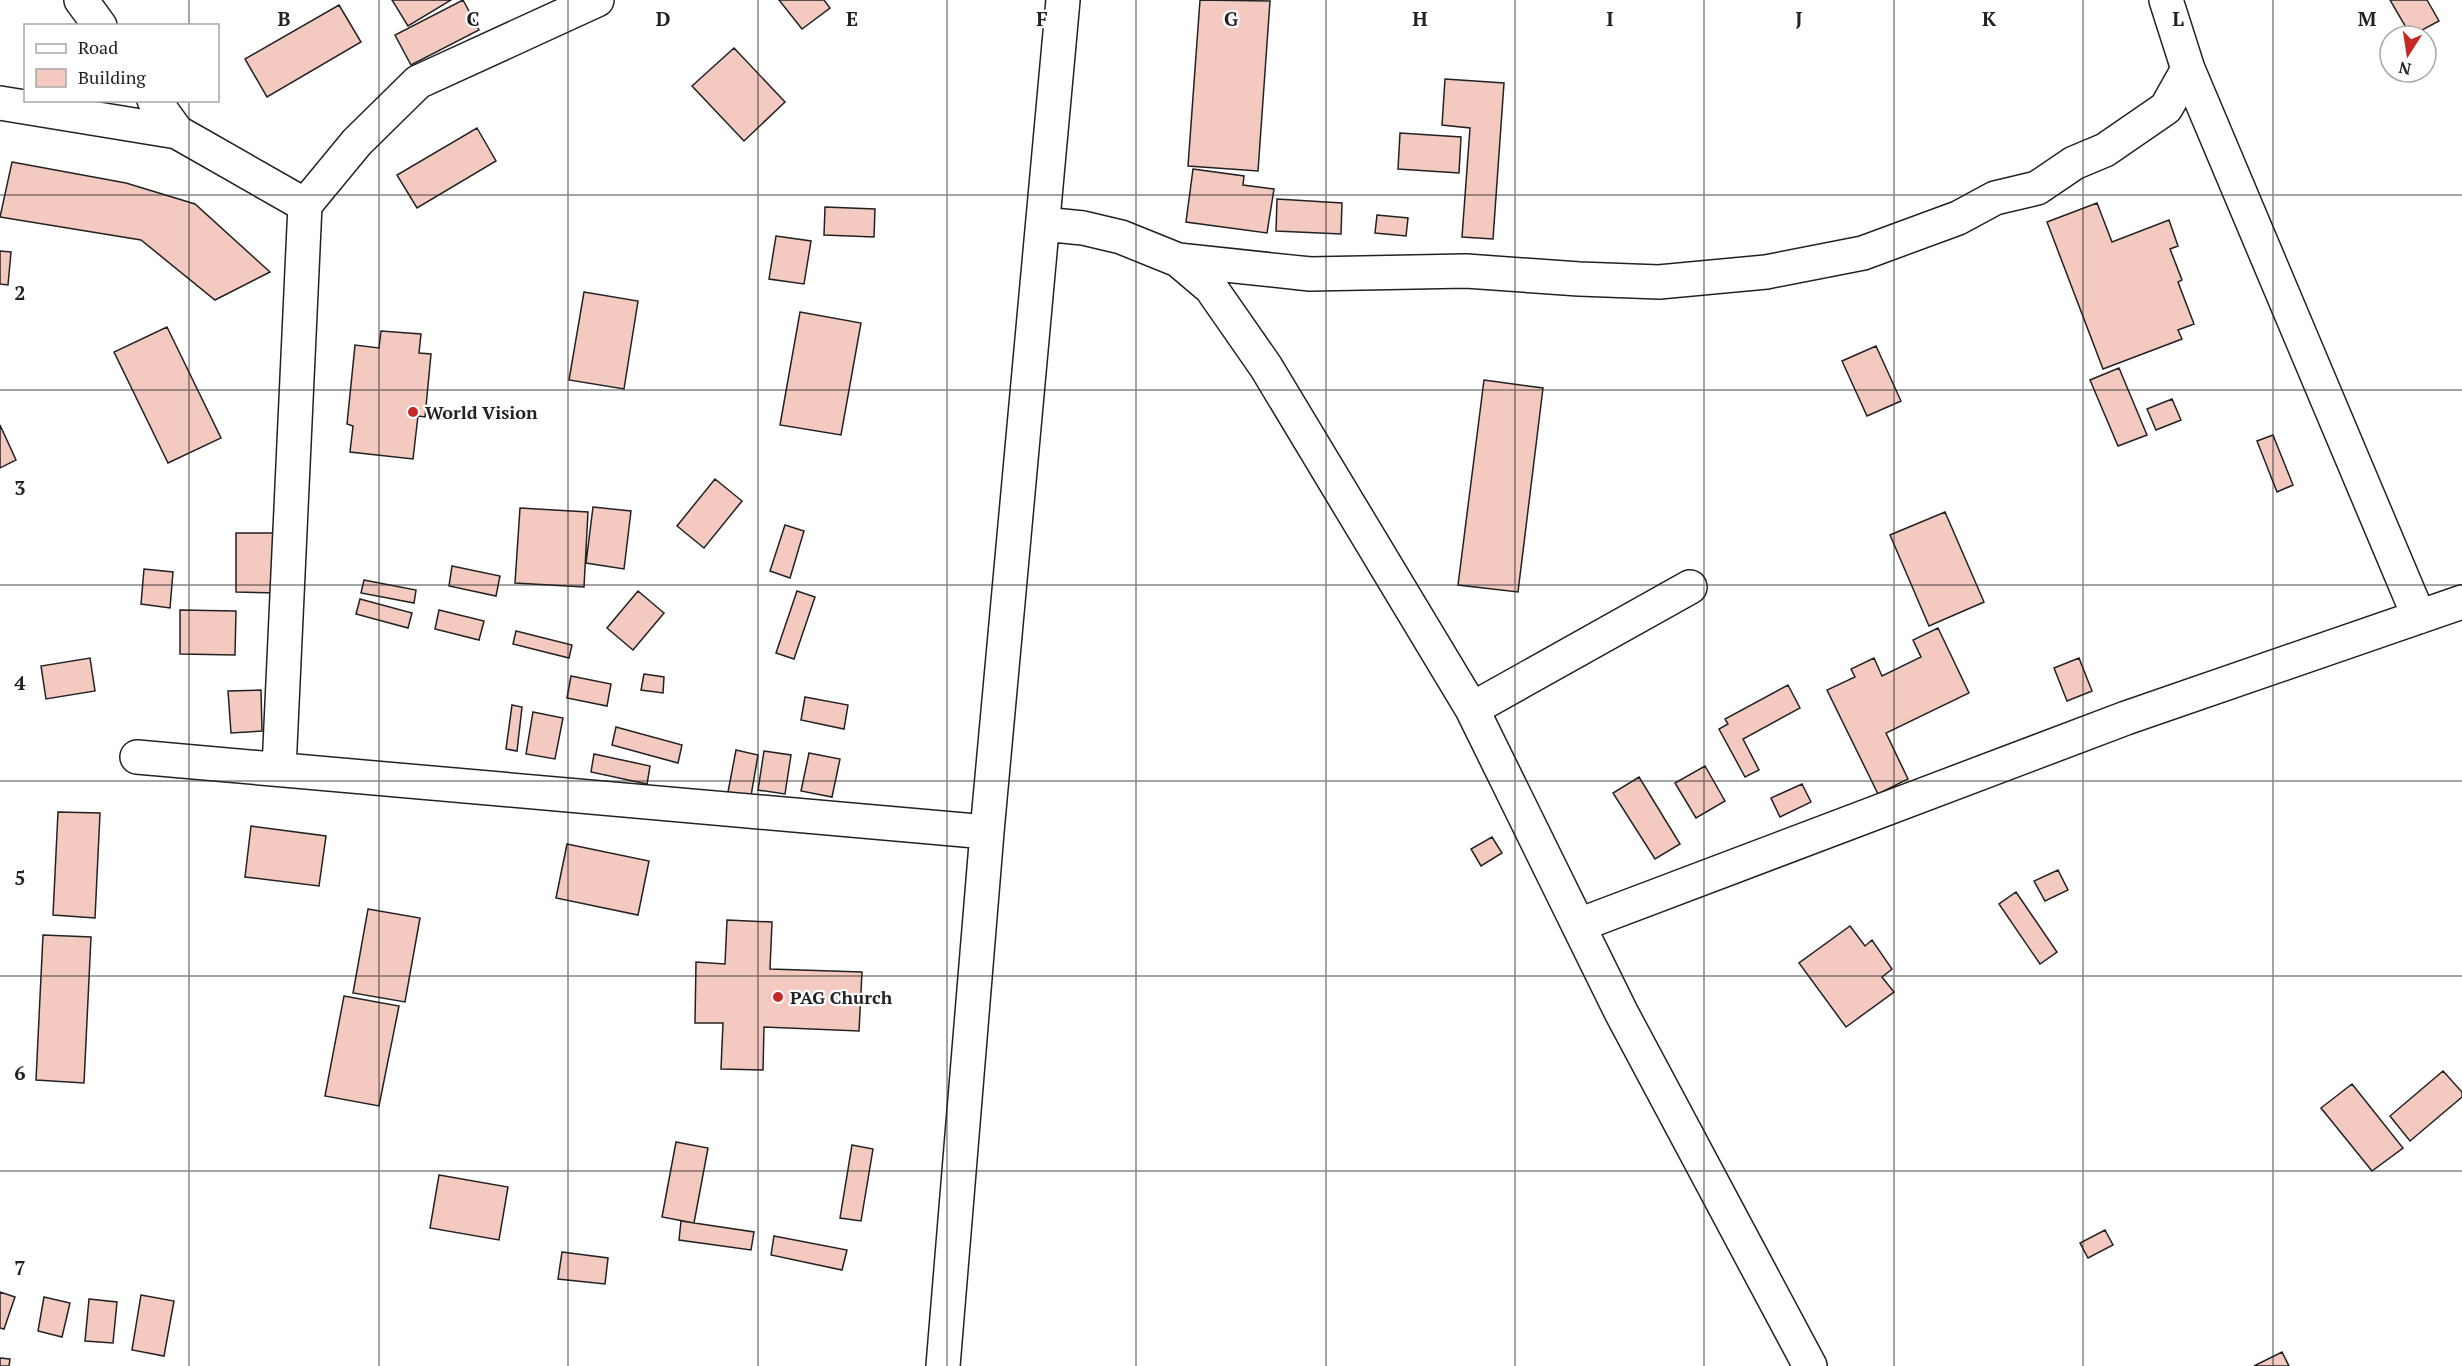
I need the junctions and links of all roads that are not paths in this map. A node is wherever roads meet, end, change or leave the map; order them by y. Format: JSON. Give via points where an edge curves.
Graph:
{"nodes":[{"id":1,"x":81,"y":0,"type":"edge"},
{"id":2,"x":597,"y":0,"type":"edge"},
{"id":3,"x":1063,"y":0,"type":"edge"},
{"id":4,"x":2166,"y":0,"type":"edge"},
{"id":5,"x":99,"y":24,"type":"edge"},
{"id":6,"x":2188,"y":69,"type":"junction"},
{"id":7,"x":155,"y":102,"type":"edge"},
{"id":8,"x":0,"y":103,"type":"edge"},
{"id":9,"x":177,"y":132,"type":"junction"},
{"id":10,"x":305,"y":205,"type":"junction"},
{"id":11,"x":1043,"y":224,"type":"junction"},
{"id":12,"x":1178,"y":260,"type":"junction"},
{"id":13,"x":1690,"y":587,"type":"dead end"},
{"id":14,"x":2462,"y":602,"type":"edge"},
{"id":15,"x":2419,"y":617,"type":"junction"},
{"id":16,"x":1472,"y":710,"type":"junction"},
{"id":17,"x":137,"y":757,"type":"dead end"},
{"id":18,"x":279,"y":769,"type":"junction"},
{"id":19,"x":987,"y":832,"type":"junction"},
{"id":20,"x":1579,"y":925,"type":"junction"},
{"id":21,"x":943,"y":1366,"type":"edge"},
{"id":22,"x":1810,"y":1366,"type":"edge"}],
"edges":[{"from":1,"to":5,"type":"street"},
{"from":2,"to":10,"type":"street","via":[[418,82],[357,142]]},
{"from":3,"to":11,"type":"street"},
{"from":4,"to":6,"type":"street"},
{"from":6,"to":12,"type":"street","via":[[2159,114],[2037,188],[1995,198],[1958,218],[1863,253],[1766,272],[1659,282],[1466,271],[1310,274]]},
{"from":6,"to":15,"type":"street"},
{"from":7,"to":9,"type":"street"},
{"from":8,"to":9,"type":"street"},
{"from":9,"to":10,"type":"street"},
{"from":10,"to":18,"type":"street"},
{"from":11,"to":12,"type":"street","via":[[1121,237]]},
{"from":11,"to":19,"type":"street"},
{"from":12,"to":16,"type":"street","via":[[1211,288],[1266,367]]},
{"from":13,"to":16,"type":"street"},
{"from":14,"to":15,"type":"street"},
{"from":15,"to":20,"type":"street","via":[[2126,718]]},
{"from":16,"to":20,"type":"street"},
{"from":17,"to":18,"type":"street"},
{"from":18,"to":19,"type":"street"},
{"from":19,"to":21,"type":"street"},
{"from":20,"to":22,"type":"street","via":[[1621,1012]]}]}
